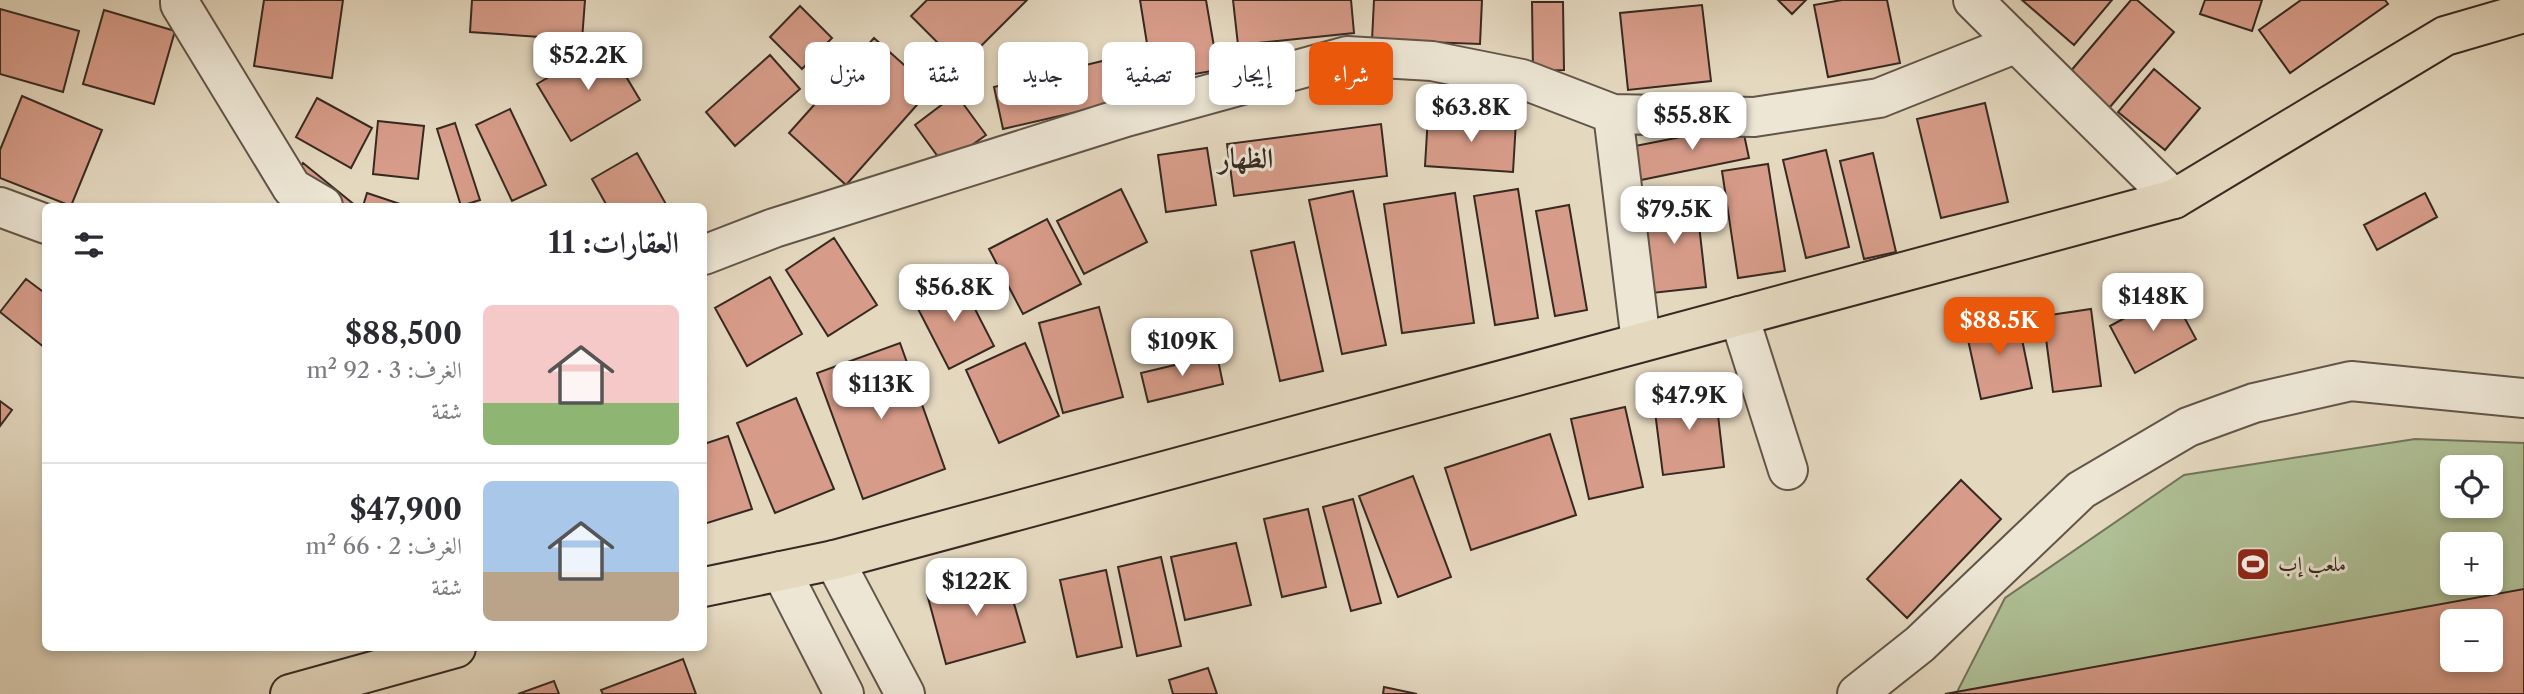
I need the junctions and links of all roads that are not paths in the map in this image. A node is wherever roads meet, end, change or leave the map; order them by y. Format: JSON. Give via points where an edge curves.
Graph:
{"nodes":[{"id":1,"x":180,"y":0,"type":"edge"},
{"id":2,"x":1973,"y":0,"type":"edge"},
{"id":3,"x":2501,"y":12,"type":"edge"},
{"id":4,"x":2017,"y":43,"type":"junction"},
{"id":5,"x":1612,"y":114,"type":"junction"},
{"id":6,"x":2174,"y":199,"type":"junction"},
{"id":7,"x":318,"y":203,"type":"edge"},
{"id":8,"x":0,"y":207,"type":"edge"},
{"id":9,"x":42,"y":223,"type":"edge"},
{"id":10,"x":707,"y":254,"type":"edge"},
{"id":11,"x":1739,"y":316,"type":"junction"},
{"id":12,"x":1642,"y":342,"type":"junction"},
{"id":13,"x":2524,"y":398,"type":"edge"},
{"id":14,"x":1788,"y":470,"type":"dead end"},
{"id":15,"x":834,"y":561,"type":"junction"},
{"id":16,"x":781,"y":571,"type":"junction"},
{"id":17,"x":707,"y":586,"type":"edge"},
{"id":18,"x":445,"y":651,"type":"edge"},
{"id":19,"x":290,"y":694,"type":"edge"},
{"id":20,"x":844,"y":694,"type":"edge"},
{"id":21,"x":905,"y":694,"type":"edge"},
{"id":22,"x":1857,"y":694,"type":"edge"}],
"edges":[{"from":1,"to":7,"type":"street","via":[[292,188]]},
{"from":2,"to":4,"type":"street"},
{"from":3,"to":6,"type":"main road","via":[[2445,36]]},
{"from":4,"to":5,"type":"street","via":[[1879,98],[1754,117]]},
{"from":4,"to":6,"type":"street"},
{"from":5,"to":10,"type":"street","via":[[1522,79],[1432,61],[1347,56],[1113,121],[774,228]]},
{"from":5,"to":12,"type":"street"},
{"from":6,"to":11,"type":"main road"},
{"from":8,"to":9,"type":"street"},
{"from":11,"to":12,"type":"main road"},
{"from":11,"to":14,"type":"street"},
{"from":12,"to":15,"type":"main road"},
{"from":13,"to":22,"type":"street","via":[[2351,381],[2254,403],[2188,427],[2081,490],[1920,644]]},
{"from":15,"to":16,"type":"main road"},
{"from":15,"to":21,"type":"street"},
{"from":16,"to":17,"type":"main road"},
{"from":16,"to":20,"type":"street"},
{"from":18,"to":19,"type":"main road"}]}
